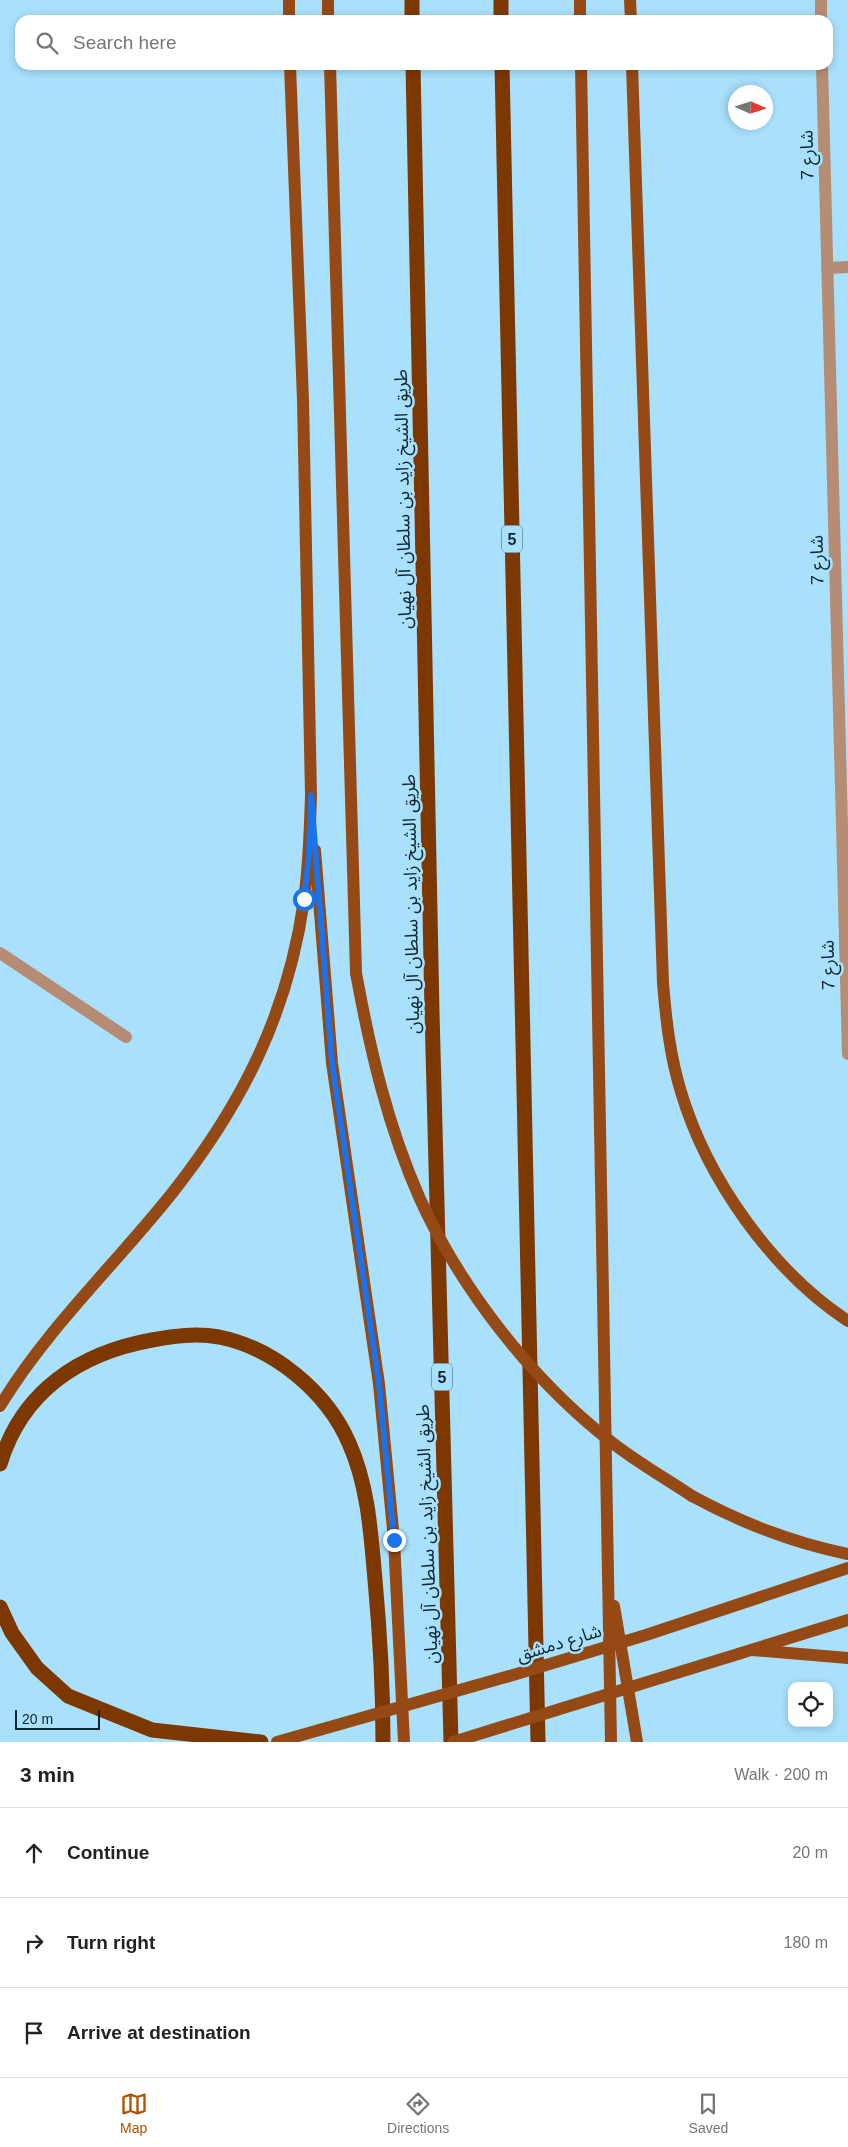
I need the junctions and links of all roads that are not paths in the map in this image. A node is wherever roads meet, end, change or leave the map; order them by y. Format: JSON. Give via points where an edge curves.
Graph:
{"nodes":[{"id":1,"x":289,"y":0,"type":"edge"},
{"id":2,"x":328,"y":0,"type":"edge"},
{"id":3,"x":412,"y":0,"type":"edge"},
{"id":4,"x":501,"y":0,"type":"edge"},
{"id":5,"x":580,"y":0,"type":"edge"},
{"id":6,"x":630,"y":0,"type":"edge"},
{"id":7,"x":821,"y":0,"type":"edge"},
{"id":8,"x":289,"y":15,"type":"edge"},
{"id":9,"x":328,"y":15,"type":"edge"},
{"id":10,"x":412,"y":15,"type":"edge"},
{"id":11,"x":501,"y":15,"type":"edge"},
{"id":12,"x":580,"y":15,"type":"edge"},
{"id":13,"x":631,"y":15,"type":"edge"},
{"id":14,"x":821,"y":15,"type":"edge"},
{"id":15,"x":290,"y":70,"type":"edge"},
{"id":16,"x":330,"y":70,"type":"edge"},
{"id":17,"x":413,"y":70,"type":"edge"},
{"id":18,"x":502,"y":70,"type":"edge"},
{"id":19,"x":581,"y":70,"type":"edge"},
{"id":20,"x":632,"y":70,"type":"edge"},
{"id":21,"x":822,"y":70,"type":"edge"},
{"id":22,"x":827,"y":268,"type":"junction"},
{"id":23,"x":848,"y":268,"type":"edge"},
{"id":24,"x":311,"y":795,"type":"junction"},
{"id":25,"x":0,"y":953,"type":"edge"},
{"id":26,"x":126,"y":1037,"type":"dead end"},
{"id":27,"x":848,"y":1054,"type":"edge"},
{"id":28,"x":848,"y":1321,"type":"edge"},
{"id":29,"x":0,"y":1406,"type":"edge"},
{"id":30,"x":0,"y":1464,"type":"edge"},
{"id":31,"x":848,"y":1554,"type":"edge"},
{"id":32,"x":606,"y":1560,"type":"junction"},
{"id":33,"x":848,"y":1568,"type":"edge"},
{"id":34,"x":0,"y":1606,"type":"edge"},
{"id":35,"x":848,"y":1620,"type":"edge"},
{"id":36,"x":752,"y":1650,"type":"junction"},
{"id":37,"x":848,"y":1658,"type":"edge"},
{"id":38,"x":261,"y":1742,"type":"edge"},
{"id":39,"x":277,"y":1742,"type":"edge"},
{"id":40,"x":383,"y":1742,"type":"edge"},
{"id":41,"x":404,"y":1742,"type":"edge"},
{"id":42,"x":452,"y":1742,"type":"edge"},
{"id":43,"x":538,"y":1742,"type":"edge"},
{"id":44,"x":611,"y":1742,"type":"edge"},
{"id":45,"x":637,"y":1742,"type":"edge"}],
"edges":[{"from":1,"to":8,"type":"main road"},
{"from":2,"to":9,"type":"main road"},
{"from":3,"to":10,"type":"highway"},
{"from":4,"to":11,"type":"highway"},
{"from":5,"to":12,"type":"main road"},
{"from":6,"to":13,"type":"main road"},
{"from":7,"to":14,"type":"street"},
{"from":15,"to":24,"type":"main road","via":[[303,400]]},
{"from":16,"to":31,"type":"main road","bridge":true,"via":[[356,973],[381,1088],[399,1144],[420,1199],[471,1289],[524,1357],[571,1407],[610,1442],[726,1515],[767,1531]]},
{"from":17,"to":42,"type":"highway","name":"طريق الشيخ زايد بن سلطان آل نهيان","number":"5","via":[[432,1002]]},
{"from":18,"to":43,"type":"highway","number":"5"},
{"from":19,"to":32,"type":"main road"},
{"from":20,"to":28,"type":"main road","via":[[663,983],[672,1057],[692,1125],[725,1190],[784,1265],[813,1294]]},
{"from":21,"to":22,"type":"street","name":"شارع 7"},
{"from":22,"to":23,"type":"street"},
{"from":22,"to":27,"type":"street","name":"شارع 7"},
{"from":24,"to":29,"type":"main road","via":[[309,854],[298,935],[266,1042],[224,1118],[172,1192],[64,1317]]},
{"from":24,"to":41,"type":"main road","via":[[332,1063],[379,1384],[392,1521]]},
{"from":25,"to":26,"type":"street"},
{"from":30,"to":40,"type":"highway","via":[[25,1410],[74,1366],[107,1351],[181,1335],[219,1337],[286,1366],[333,1413],[350,1443],[363,1484],[378,1611]]},
{"from":32,"to":44,"type":"main road"},
{"from":32,"to":45,"type":"main road"},
{"from":33,"to":39,"type":"main road","name":"شارع دمشق","bridge":true,"via":[[646,1635]]},
{"from":34,"to":38,"type":"highway","via":[[12,1634],[37,1668],[68,1696],[152,1730]]},
{"from":35,"to":36,"type":"main road","bridge":true},
{"from":36,"to":37,"type":"main road"},
{"from":36,"to":42,"type":"main road","bridge":true}]}
